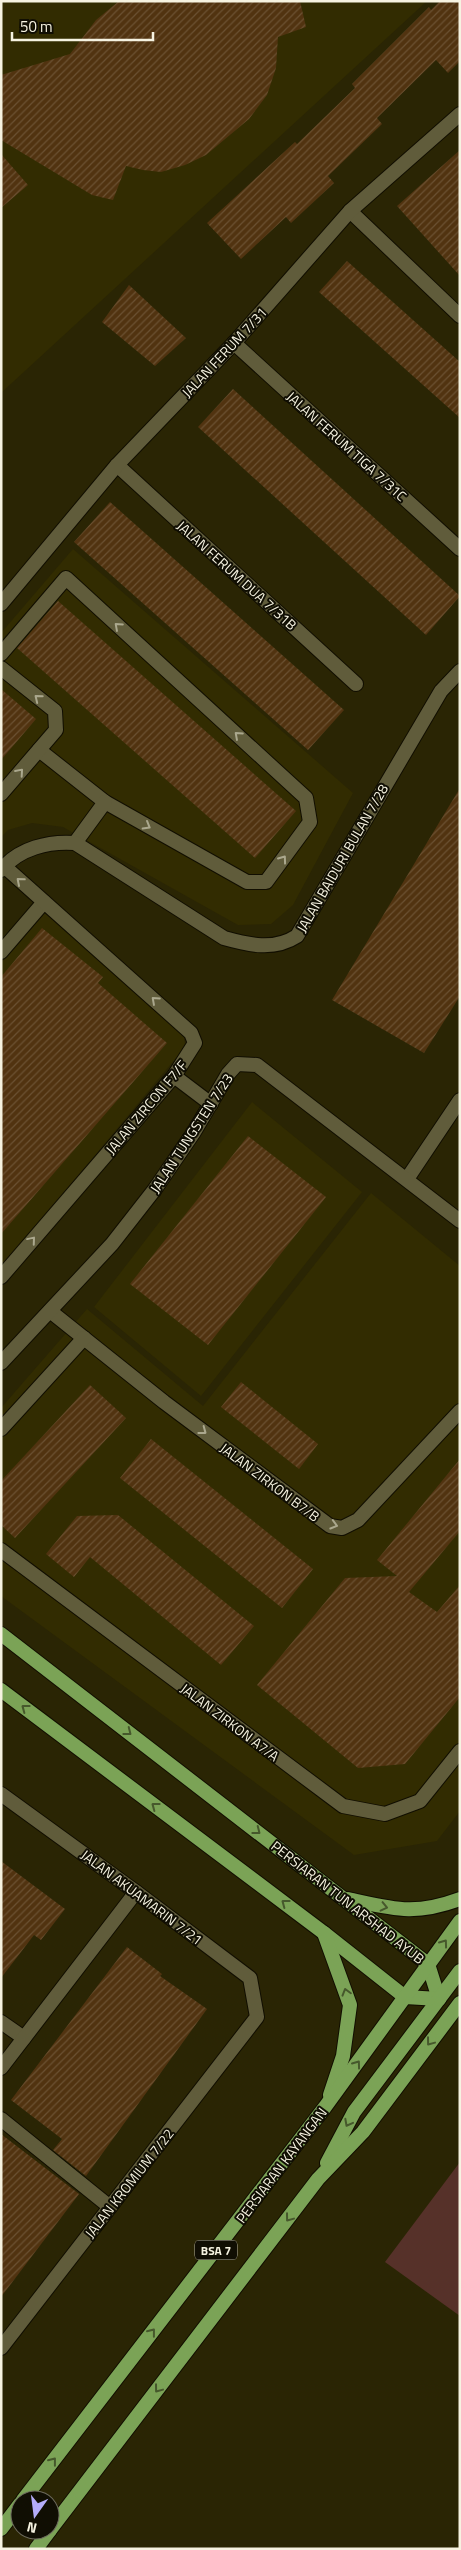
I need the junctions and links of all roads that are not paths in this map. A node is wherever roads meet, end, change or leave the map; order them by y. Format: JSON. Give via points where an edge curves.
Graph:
{"nodes":[{"id":1,"x":460,"y":114,"type":"edge"},
{"id":2,"x":350,"y":211,"type":"junction"},
{"id":3,"x":460,"y":316,"type":"edge"},
{"id":4,"x":234,"y":343,"type":"junction"},
{"id":5,"x":117,"y":465,"type":"junction"},
{"id":6,"x":460,"y":549,"type":"edge"},
{"id":7,"x":1,"y":604,"type":"edge"},
{"id":8,"x":1,"y":654,"type":"edge"},
{"id":9,"x":1,"y":668,"type":"edge"},
{"id":10,"x":460,"y":671,"type":"edge"},
{"id":11,"x":356,"y":684,"type":"dead end"},
{"id":12,"x":39,"y":750,"type":"junction"},
{"id":13,"x":1,"y":794,"type":"edge"},
{"id":14,"x":105,"y":802,"type":"junction"},
{"id":15,"x":76,"y":843,"type":"junction"},
{"id":16,"x":2,"y":868,"type":"edge"},
{"id":17,"x":44,"y":902,"type":"junction"},
{"id":18,"x":1,"y":952,"type":"edge"},
{"id":19,"x":174,"y":1076,"type":"junction"},
{"id":20,"x":460,"y":1100,"type":"edge"},
{"id":21,"x":211,"y":1104,"type":"junction"},
{"id":22,"x":406,"y":1179,"type":"junction"},
{"id":23,"x":460,"y":1221,"type":"edge"},
{"id":24,"x":1,"y":1277,"type":"edge"},
{"id":25,"x":50,"y":1311,"type":"junction"},
{"id":26,"x":84,"y":1338,"type":"junction"},
{"id":27,"x":1,"y":1363,"type":"edge"},
{"id":28,"x":460,"y":1411,"type":"edge"},
{"id":29,"x":1,"y":1429,"type":"edge"},
{"id":30,"x":1,"y":1550,"type":"edge"},
{"id":31,"x":1,"y":1634,"type":"edge"},
{"id":32,"x":1,"y":1690,"type":"edge"},
{"id":33,"x":460,"y":1751,"type":"edge"},
{"id":34,"x":1,"y":1794,"type":"edge"},
{"id":35,"x":136,"y":1892,"type":"junction"},
{"id":36,"x":342,"y":1898,"type":"junction"},
{"id":37,"x":460,"y":1899,"type":"edge"},
{"id":38,"x":460,"y":1921,"type":"edge"},
{"id":39,"x":324,"y":1933,"type":"junction"},
{"id":40,"x":428,"y":1964,"type":"junction"},
{"id":41,"x":460,"y":1971,"type":"edge"},
{"id":42,"x":405,"y":1997,"type":"junction"},
{"id":43,"x":439,"y":1999,"type":"junction"},
{"id":44,"x":460,"y":2003,"type":"edge"},
{"id":45,"x":257,"y":2017,"type":"joint"},
{"id":46,"x":1,"y":2022,"type":"edge"},
{"id":47,"x":24,"y":2038,"type":"junction"},
{"id":48,"x":1,"y":2068,"type":"edge"},
{"id":49,"x":325,"y":2107,"type":"junction"},
{"id":50,"x":1,"y":2119,"type":"edge"},
{"id":51,"x":318,"y":2179,"type":"junction"},
{"id":52,"x":110,"y":2207,"type":"junction"},
{"id":53,"x":1,"y":2348,"type":"edge"},
{"id":54,"x":31,"y":2490,"type":"edge"},
{"id":55,"x":10,"y":2517,"type":"edge"},
{"id":56,"x":60,"y":2517,"type":"edge"},
{"id":57,"x":1,"y":2529,"type":"edge"}],
"edges":[{"from":1,"to":2,"type":"street","name":"JALAN FERUM 7/31"},
{"from":2,"to":3,"type":"street"},
{"from":2,"to":4,"type":"street","name":"JALAN FERUM 7/31"},
{"from":4,"to":5,"type":"street","name":"JALAN FERUM 7/31"},
{"from":4,"to":6,"type":"street","name":"JALAN FERUM TIGA 7/31C"},
{"from":5,"to":7,"type":"street","name":"JALAN FERUM 7/31"},
{"from":5,"to":11,"type":"street","name":"JALAN FERUM DUA 7/31B"},
{"from":14,"to":8,"type":"street","one_way":true,"via":[[247,882],[266,882],[310,822],[306,798],[66,578]]},
{"from":12,"to":9,"type":"street","one_way":true,"via":[[56,730],[55,711]]},
{"from":10,"to":15,"type":"street","name":"JALAN BAIDURI BULAN 7/28","via":[[441,691],[297,936],[286,942],[274,946],[224,938]]},
{"from":13,"to":12,"type":"street","one_way":true},
{"from":12,"to":14,"type":"street"},
{"from":14,"to":15,"type":"street"},
{"from":15,"to":16,"type":"street","via":[[42,844]]},
{"from":17,"to":16,"type":"street","name":"JALAN ZIRCON F7/F","one_way":true},
{"from":17,"to":18,"type":"street"},
{"from":19,"to":17,"type":"street","name":"JALAN ZIRCON F7/F","one_way":true,"via":[[195,1043],[191,1033]]},
{"from":19,"to":21,"type":"street"},
{"from":24,"to":19,"type":"street","name":"JALAN ZIRCON F7/F","one_way":true},
{"from":20,"to":22,"type":"street"},
{"from":21,"to":22,"type":"street","name":"JALAN TUNGSTEN 7/23","via":[[237,1064],[257,1065]]},
{"from":21,"to":25,"type":"street","name":"JALAN TUNGSTEN 7/23","via":[[155,1189],[112,1244]]},
{"from":22,"to":23,"type":"street","name":"JALAN TUNGSTEN 7/23"},
{"from":25,"to":26,"type":"street","name":"JALAN ZIRKON B7/B"},
{"from":25,"to":27,"type":"street","name":"JALAN TUNGSTEN 7/23"},
{"from":26,"to":28,"type":"street","name":"JALAN ZIRKON B7/B","one_way":true,"via":[[330,1526],[342,1528],[358,1520]]},
{"from":26,"to":29,"type":"street"},
{"from":30,"to":33,"type":"street","name":"JALAN ZIRKON A7/A","via":[[343,1806],[385,1814],[420,1801]]},
{"from":31,"to":36,"type":"main road","name":"PERSIARAN TUN ARSHAD AYUB","one_way":true},
{"from":39,"to":32,"type":"main road","one_way":true},
{"from":34,"to":35,"type":"street","name":"JALAN AKUAMARIN 7/21"},
{"from":35,"to":45,"type":"street","name":"JALAN AKUAMARIN 7/21","via":[[250,1978]]},
{"from":35,"to":47,"type":"street"},
{"from":36,"to":37,"type":"main road","one_way":true,"via":[[398,1910],[436,1907]]},
{"from":36,"to":40,"type":"main road","name":"PERSIARAN TUN ARSHAD AYUB"},
{"from":40,"to":38,"type":"main road","name":"PERSIARAN KAYANGAN","number":"BSA 7","one_way":true},
{"from":39,"to":42,"type":"main road"},
{"from":49,"to":39,"type":"main road","one_way":true,"via":[[342,2056],[350,2006]]},
{"from":40,"to":42,"type":"main road","name":"PERSIARAN KAYANGAN","number":"BSA 7"},
{"from":40,"to":43,"type":"main road","name":"PERSIARAN TUN ARSHAD AYUB"},
{"from":41,"to":43,"type":"main road"},
{"from":42,"to":43,"type":"main road"},
{"from":49,"to":42,"type":"main road","name":"PERSIARAN KAYANGAN","number":"BSA 7","one_way":true},
{"from":43,"to":51,"type":"main road","one_way":true,"via":[[354,2112]]},
{"from":44,"to":51,"type":"main road","number":"BSA 7","one_way":true,"via":[[363,2132]]},
{"from":45,"to":52,"type":"street","name":"JALAN KROMIUM 7/22"},
{"from":46,"to":47,"type":"street"},
{"from":47,"to":48,"type":"street"},
{"from":54,"to":49,"type":"main road","name":"PERSIARAN KAYANGAN","number":"BSA 7","one_way":true},
{"from":50,"to":52,"type":"street"},
{"from":51,"to":56,"type":"main road","number":"BSA 7","one_way":true},
{"from":52,"to":53,"type":"street","name":"JALAN KROMIUM 7/22"},
{"from":55,"to":57,"type":"main road"}]}
